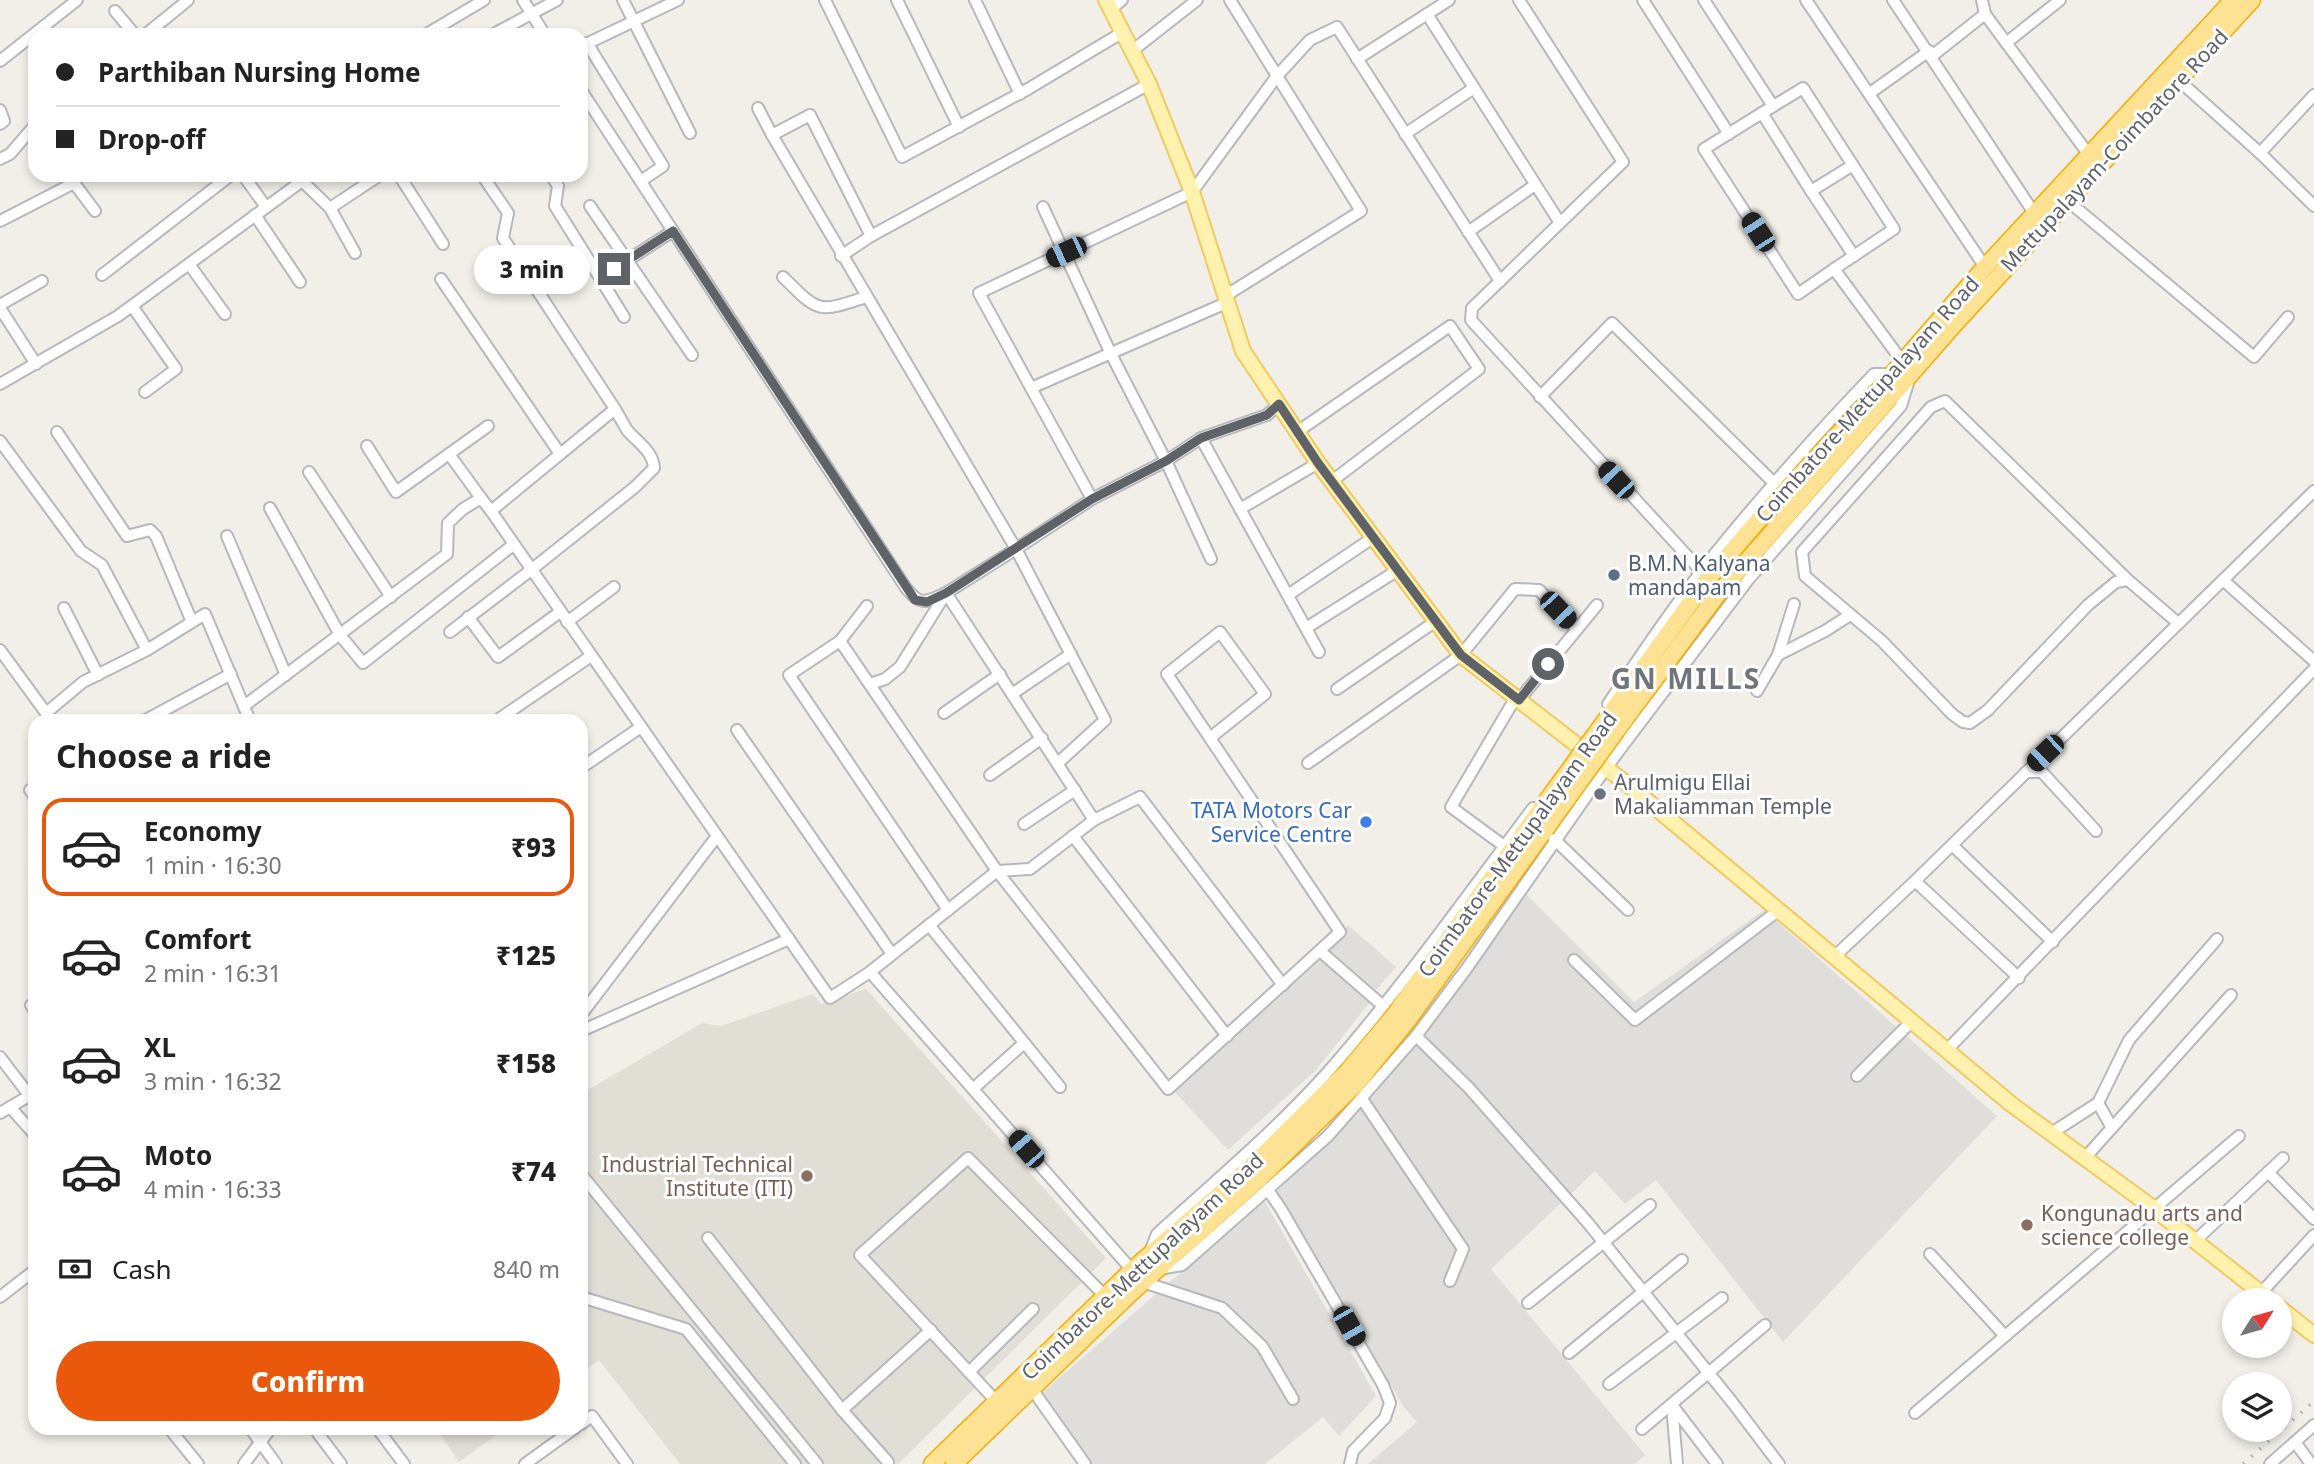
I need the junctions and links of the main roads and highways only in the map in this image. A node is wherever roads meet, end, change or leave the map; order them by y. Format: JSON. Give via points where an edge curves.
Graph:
{"nodes":[{"id":1,"x":2233,"y":0,"type":"edge"},
{"id":2,"x":2252,"y":0,"type":"edge"},
{"id":3,"x":1113,"y":3,"type":"edge"},
{"id":4,"x":1907,"y":367,"type":"junction"},
{"id":5,"x":1378,"y":1047,"type":"junction"},
{"id":6,"x":1138,"y":1276,"type":"junction"},
{"id":7,"x":2254,"y":1288,"type":"edge"},
{"id":8,"x":2292,"y":1318,"type":"edge"},
{"id":9,"x":2314,"y":1335,"type":"edge"},
{"id":10,"x":932,"y":1464,"type":"edge"},
{"id":11,"x":954,"y":1464,"type":"edge"}],
"edges":[{"from":1,"to":4,"type":"highway","name":"Coimbatore-Mettupalayam Road","via":[[1985,267]]},
{"from":2,"to":4,"type":"highway","name":"Mettupalayam-Coimbatore Road","via":[[2068,201]]},
{"from":3,"to":7,"type":"main road","via":[[1192,192],[1243,351],[1318,463],[1461,655],[1606,768],[1946,1051]]},
{"from":4,"to":5,"type":"highway","name":"Mettupalayam-Coimbatore Road","bridge":true,"via":[[1717,595],[1478,924]]},
{"from":4,"to":5,"type":"highway","name":"Coimbatore-Mettupalayam Road","bridge":true,"via":[[1891,374],[1707,580],[1511,849],[1396,1013]]},
{"from":5,"to":6,"type":"highway","name":"Mettupalayam-Coimbatore Road","via":[[1309,1131]]},
{"from":6,"to":10,"type":"highway","name":"Coimbatore-Mettupalayam Road","via":[[1105,1296]]},
{"from":6,"to":11,"type":"highway","name":"Mettupalayam-Coimbatore Road"},
{"from":8,"to":9,"type":"main road"}]}
